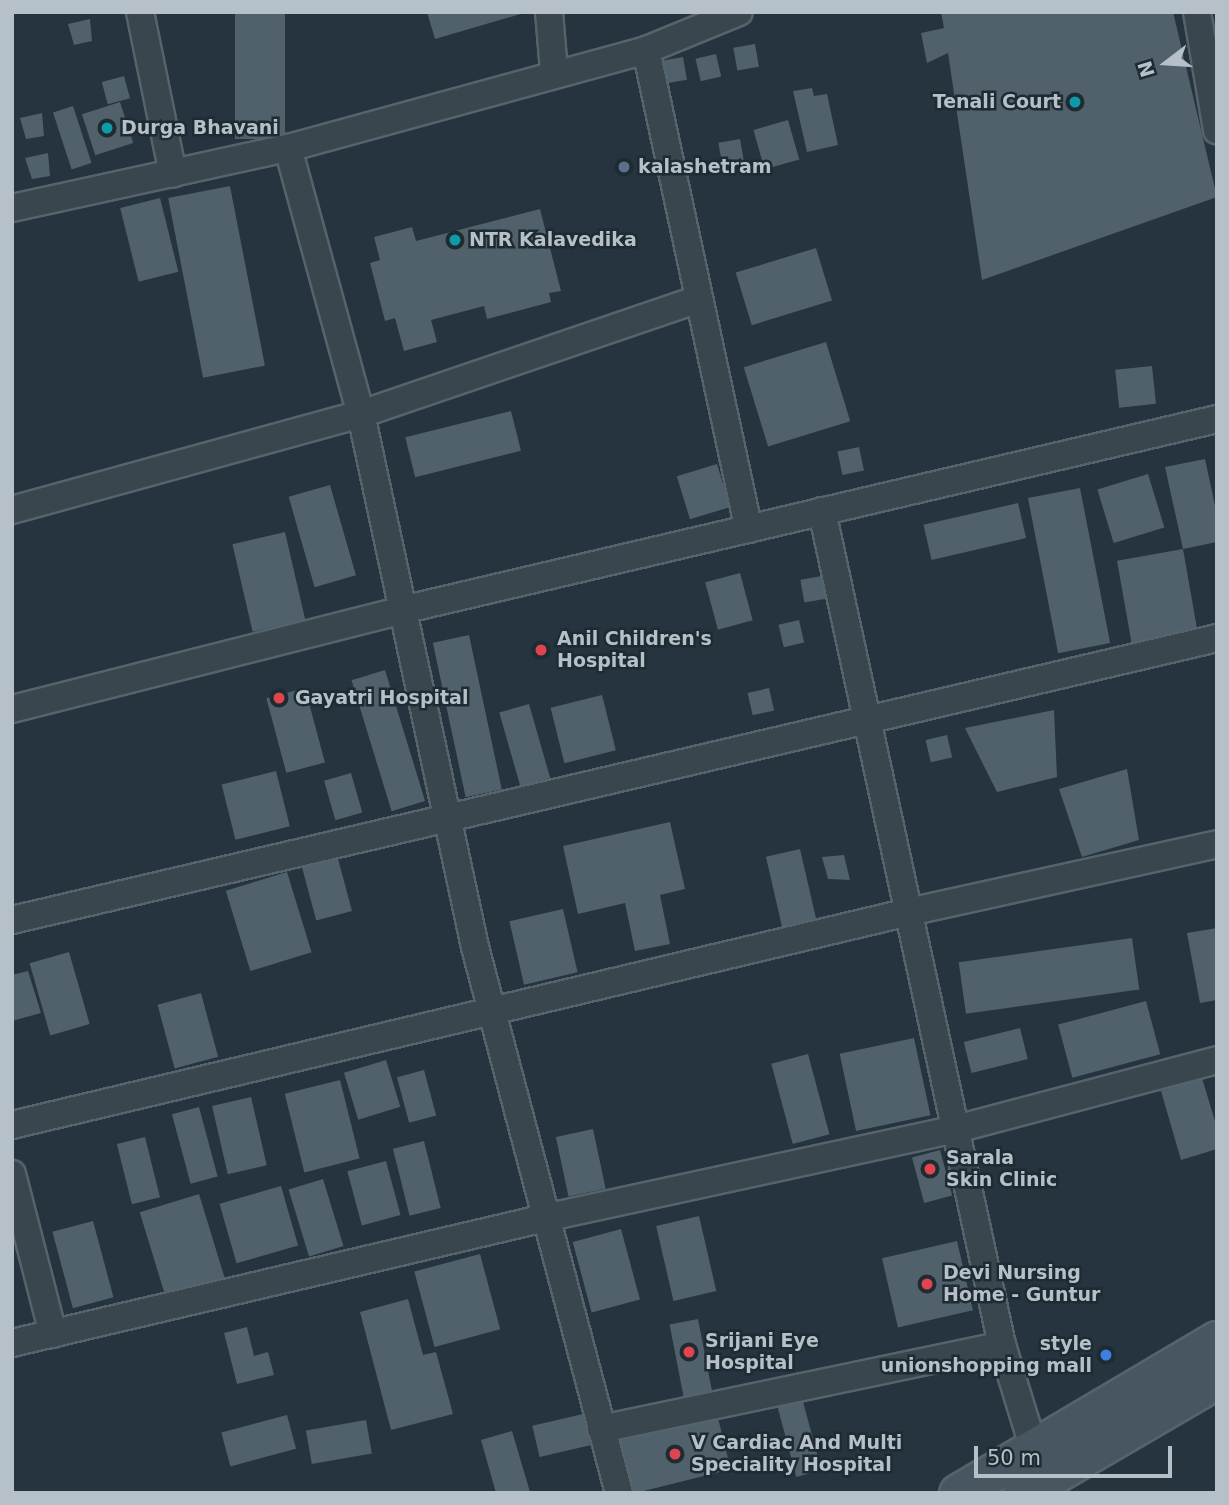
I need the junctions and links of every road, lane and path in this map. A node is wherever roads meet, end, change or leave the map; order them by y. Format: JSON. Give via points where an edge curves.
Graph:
{"nodes":[{"id":1,"x":140,"y":12,"type":"edge"},
{"id":2,"x":549,"y":12,"type":"edge"},
{"id":3,"x":739,"y":12,"type":"edge"},
{"id":4,"x":1197,"y":12,"type":"edge"},
{"id":5,"x":646,"y":50,"type":"junction"},
{"id":6,"x":554,"y":72,"type":"junction"},
{"id":7,"x":1217,"y":130,"type":"edge"},
{"id":8,"x":288,"y":148,"type":"junction"},
{"id":9,"x":173,"y":174,"type":"junction"},
{"id":10,"x":12,"y":208,"type":"edge"},
{"id":11,"x":699,"y":299,"type":"junction"},
{"id":12,"x":361,"y":414,"type":"junction"},
{"id":13,"x":1217,"y":419,"type":"edge"},
{"id":14,"x":12,"y":510,"type":"edge"},
{"id":15,"x":822,"y":511,"type":"junction"},
{"id":16,"x":749,"y":529,"type":"junction"},
{"id":17,"x":402,"y":610,"type":"junction"},
{"id":18,"x":1217,"y":638,"type":"edge"},
{"id":19,"x":12,"y":709,"type":"edge"},
{"id":20,"x":867,"y":719,"type":"junction"},
{"id":21,"x":447,"y":818,"type":"junction"},
{"id":22,"x":1217,"y":844,"type":"edge"},
{"id":23,"x":909,"y":912,"type":"junction"},
{"id":24,"x":12,"y":920,"type":"edge"},
{"id":25,"x":494,"y":1012,"type":"junction"},
{"id":26,"x":1217,"y":1060,"type":"edge"},
{"id":27,"x":12,"y":1125,"type":"edge"},
{"id":28,"x":956,"y":1129,"type":"junction"},
{"id":29,"x":12,"y":1174,"type":"edge"},
{"id":30,"x":549,"y":1217,"type":"junction"},
{"id":31,"x":53,"y":1334,"type":"junction"},
{"id":32,"x":1217,"y":1340,"type":"edge"},
{"id":33,"x":12,"y":1342,"type":"edge"},
{"id":34,"x":1002,"y":1345,"type":"junction"},
{"id":35,"x":1217,"y":1379,"type":"edge"},
{"id":36,"x":601,"y":1429,"type":"junction"},
{"id":37,"x":1038,"y":1478,"type":"edge"},
{"id":38,"x":619,"y":1493,"type":"edge"},
{"id":39,"x":958,"y":1493,"type":"edge"}],
"edges":[{"from":1,"to":9,"type":"street"},
{"from":2,"to":6,"type":"street"},
{"from":3,"to":5,"type":"street"},
{"from":4,"to":7,"type":"street"},
{"from":5,"to":6,"type":"street"},
{"from":5,"to":11,"type":"street"},
{"from":6,"to":8,"type":"street"},
{"from":8,"to":9,"type":"street"},
{"from":8,"to":12,"type":"street"},
{"from":9,"to":10,"type":"street"},
{"from":11,"to":12,"type":"street"},
{"from":11,"to":16,"type":"street"},
{"from":12,"to":14,"type":"street"},
{"from":12,"to":17,"type":"street"},
{"from":13,"to":15,"type":"street"},
{"from":15,"to":16,"type":"street"},
{"from":15,"to":20,"type":"street"},
{"from":16,"to":17,"type":"street"},
{"from":17,"to":19,"type":"street"},
{"from":17,"to":21,"type":"street"},
{"from":18,"to":20,"type":"street"},
{"from":20,"to":21,"type":"street"},
{"from":20,"to":23,"type":"street"},
{"from":21,"to":24,"type":"street"},
{"from":21,"to":25,"type":"street"},
{"from":22,"to":23,"type":"street"},
{"from":23,"to":25,"type":"street"},
{"from":23,"to":28,"type":"street"},
{"from":25,"to":27,"type":"street"},
{"from":25,"to":30,"type":"street"},
{"from":26,"to":28,"type":"street"},
{"from":28,"to":30,"type":"street"},
{"from":28,"to":34,"type":"street"},
{"from":29,"to":31,"type":"street"},
{"from":30,"to":31,"type":"street"},
{"from":30,"to":36,"type":"street"},
{"from":31,"to":33,"type":"street"},
{"from":32,"to":37,"type":"main road"},
{"from":34,"to":36,"type":"street"},
{"from":34,"to":37,"type":"street"},
{"from":35,"to":37,"type":"main road"},
{"from":36,"to":38,"type":"street"},
{"from":37,"to":39,"type":"main road"}]}
